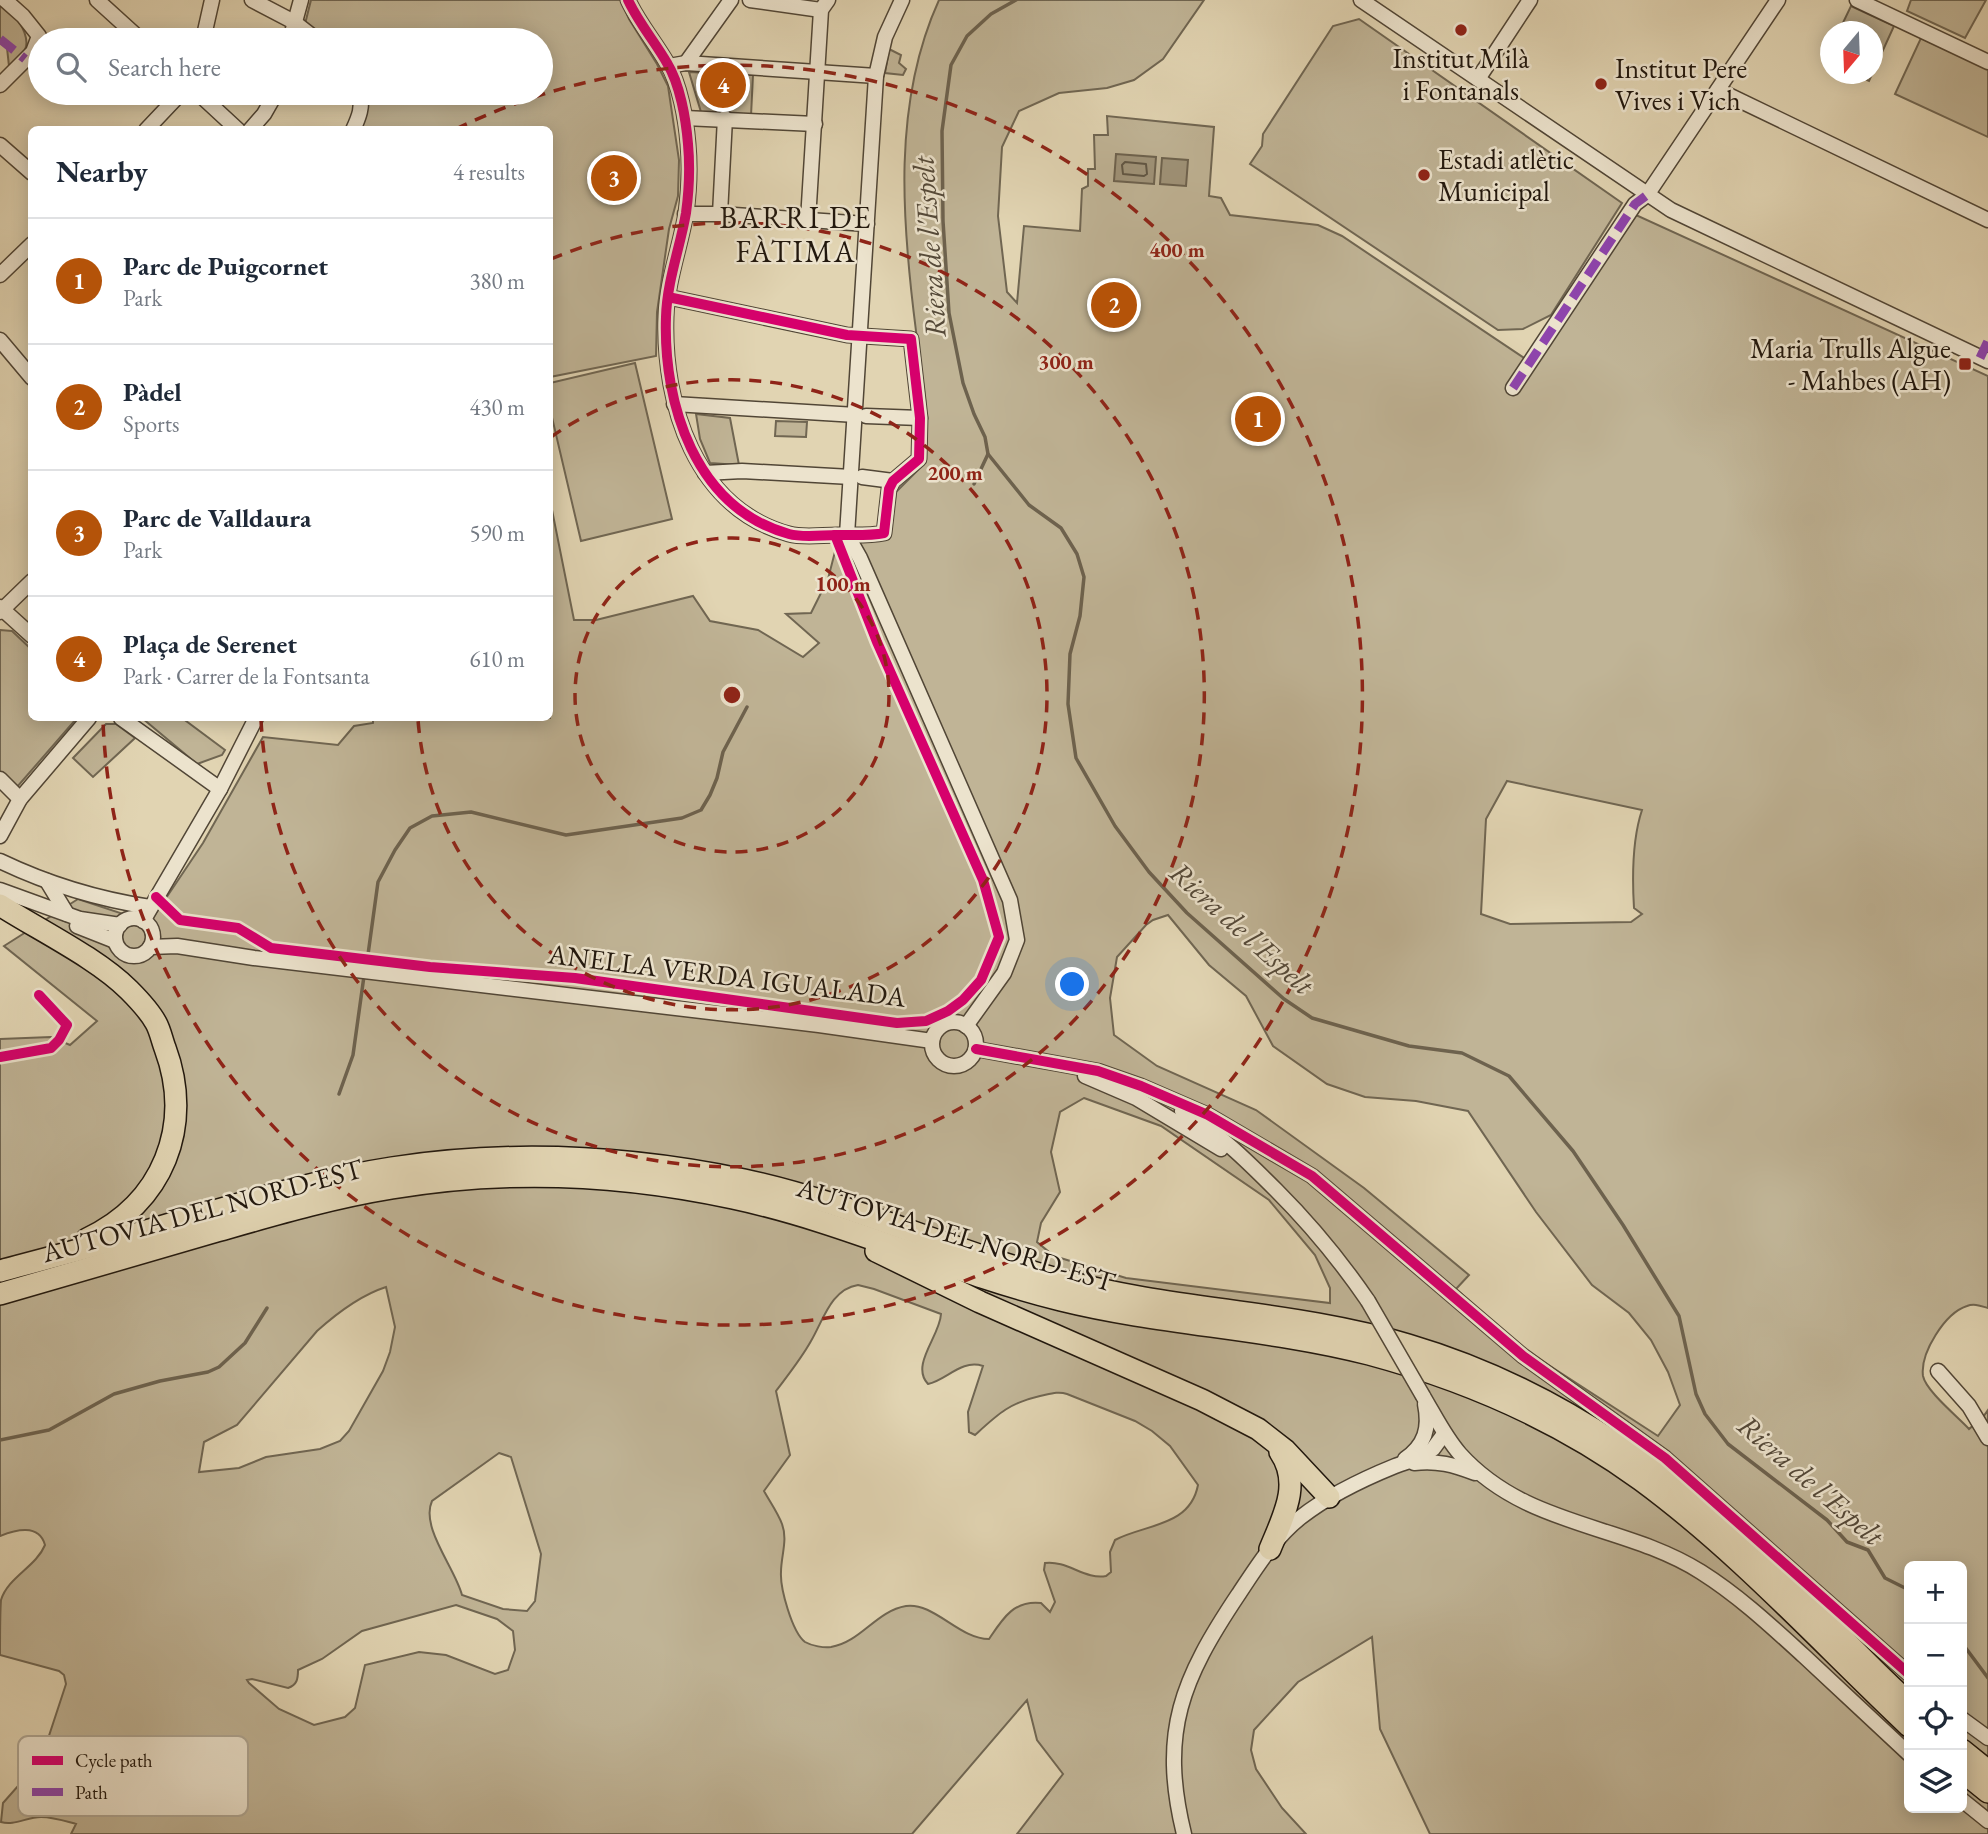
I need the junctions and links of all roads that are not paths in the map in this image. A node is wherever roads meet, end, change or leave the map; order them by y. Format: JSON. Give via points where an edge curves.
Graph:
{"nodes":[{"id":1,"x":5,"y":0,"type":"edge"},
{"id":2,"x":97,"y":0,"type":"edge"},
{"id":3,"x":212,"y":0,"type":"edge"},
{"id":4,"x":252,"y":0,"type":"edge"},
{"id":5,"x":301,"y":0,"type":"edge"},
{"id":6,"x":628,"y":0,"type":"edge"},
{"id":7,"x":731,"y":0,"type":"edge"},
{"id":8,"x":750,"y":0,"type":"edge"},
{"id":9,"x":902,"y":0,"type":"edge"},
{"id":10,"x":1361,"y":0,"type":"edge"},
{"id":11,"x":1530,"y":0,"type":"edge"},
{"id":12,"x":1778,"y":0,"type":"edge"},
{"id":13,"x":1857,"y":0,"type":"edge"},
{"id":14,"x":825,"y":5,"type":"edge"},
{"id":15,"x":294,"y":22,"type":"junction"},
{"id":16,"x":33,"y":28,"type":"edge"},
{"id":17,"x":128,"y":28,"type":"edge"},
{"id":18,"x":206,"y":28,"type":"edge"},
{"id":19,"x":293,"y":28,"type":"edge"},
{"id":20,"x":302,"y":28,"type":"edge"},
{"id":21,"x":28,"y":57,"type":"edge"},
{"id":22,"x":1988,"y":62,"type":"edge"},
{"id":23,"x":686,"y":63,"type":"junction"},
{"id":24,"x":669,"y":66,"type":"junction"},
{"id":25,"x":818,"y":72,"type":"junction"},
{"id":26,"x":876,"y":76,"type":"junction"},
{"id":27,"x":1478,"y":79,"type":"junction"},
{"id":28,"x":0,"y":85,"type":"edge"},
{"id":29,"x":1718,"y":90,"type":"junction"},
{"id":30,"x":170,"y":105,"type":"edge"},
{"id":31,"x":211,"y":105,"type":"edge"},
{"id":32,"x":269,"y":105,"type":"edge"},
{"id":33,"x":361,"y":105,"type":"edge"},
{"id":34,"x":685,"y":118,"type":"junction"},
{"id":35,"x":725,"y":118,"type":"junction"},
{"id":36,"x":815,"y":124,"type":"junction"},
{"id":37,"x":150,"y":126,"type":"edge"},
{"id":38,"x":234,"y":126,"type":"edge"},
{"id":39,"x":254,"y":126,"type":"edge"},
{"id":40,"x":355,"y":126,"type":"edge"},
{"id":41,"x":0,"y":145,"type":"edge"},
{"id":42,"x":28,"y":170,"type":"edge"},
{"id":43,"x":1647,"y":195,"type":"junction"},
{"id":44,"x":685,"y":214,"type":"junction"},
{"id":45,"x":720,"y":214,"type":"junction"},
{"id":46,"x":808,"y":220,"type":"junction"},
{"id":47,"x":1988,"y":220,"type":"edge"},
{"id":48,"x":867,"y":224,"type":"junction"},
{"id":49,"x":28,"y":248,"type":"edge"},
{"id":50,"x":0,"y":275,"type":"edge"},
{"id":51,"x":668,"y":297,"type":"junction"},
{"id":52,"x":861,"y":335,"type":"junction"},
{"id":53,"x":0,"y":340,"type":"edge"},
{"id":54,"x":1988,"y":361,"type":"edge"},
{"id":55,"x":28,"y":373,"type":"edge"},
{"id":56,"x":1513,"y":388,"type":"dead end"},
{"id":57,"x":674,"y":404,"type":"junction"},
{"id":58,"x":861,"y":415,"type":"junction"},
{"id":59,"x":920,"y":418,"type":"junction"},
{"id":60,"x":705,"y":473,"type":"junction"},
{"id":61,"x":856,"y":477,"type":"junction"},
{"id":62,"x":893,"y":481,"type":"junction"},
{"id":63,"x":847,"y":535,"type":"junction"},
{"id":64,"x":28,"y":585,"type":"edge"},
{"id":65,"x":1,"y":609,"type":"edge"},
{"id":66,"x":28,"y":633,"type":"edge"},
{"id":67,"x":86,"y":721,"type":"edge"},
{"id":68,"x":125,"y":721,"type":"edge"},
{"id":69,"x":254,"y":721,"type":"edge"},
{"id":70,"x":0,"y":779,"type":"edge"},
{"id":71,"x":220,"y":789,"type":"junction"},
{"id":72,"x":20,"y":799,"type":"junction"},
{"id":73,"x":0,"y":836,"type":"edge"},
{"id":74,"x":0,"y":861,"type":"edge"},
{"id":75,"x":47,"y":881,"type":"junction"},
{"id":76,"x":0,"y":890,"type":"edge"},
{"id":77,"x":0,"y":899,"type":"edge"},
{"id":78,"x":0,"y":905,"type":"edge"},
{"id":79,"x":150,"y":907,"type":"junction"},
{"id":80,"x":66,"y":914,"type":"junction"},
{"id":81,"x":143,"y":921,"type":"junction"},
{"id":82,"x":120,"y":925,"type":"junction"},
{"id":83,"x":115,"y":941,"type":"junction"},
{"id":84,"x":152,"y":941,"type":"junction"},
{"id":85,"x":966,"y":1026,"type":"junction"},
{"id":86,"x":932,"y":1041,"type":"junction"},
{"id":87,"x":976,"y":1049,"type":"junction"},
{"id":88,"x":1045,"y":1060,"type":"junction"},
{"id":89,"x":1105,"y":1073,"type":"junction"},
{"id":90,"x":1276,"y":1189,"type":"junction"},
{"id":91,"x":836,"y":1226,"type":"junction"},
{"id":92,"x":7,"y":1269,"type":"edge"},
{"id":93,"x":0,"y":1294,"type":"edge"},
{"id":94,"x":1938,"y":1371,"type":"dead end"},
{"id":95,"x":1423,"y":1396,"type":"junction"},
{"id":96,"x":1265,"y":1434,"type":"junction"},
{"id":97,"x":1444,"y":1434,"type":"junction"},
{"id":98,"x":1988,"y":1438,"type":"edge"},
{"id":99,"x":1395,"y":1466,"type":"junction"},
{"id":100,"x":1483,"y":1477,"type":"junction"},
{"id":101,"x":1329,"y":1497,"type":"junction"},
{"id":102,"x":1270,"y":1549,"type":"junction"},
{"id":103,"x":1904,"y":1670,"type":"edge"},
{"id":104,"x":1904,"y":1698,"type":"edge"},
{"id":105,"x":1904,"y":1721,"type":"edge"},
{"id":106,"x":1967,"y":1723,"type":"edge"},
{"id":107,"x":1988,"y":1738,"type":"edge"},
{"id":108,"x":1905,"y":1750,"type":"edge"},
{"id":109,"x":1967,"y":1754,"type":"edge"},
{"id":110,"x":1988,"y":1771,"type":"edge"},
{"id":111,"x":1967,"y":1775,"type":"edge"},
{"id":112,"x":1988,"y":1792,"type":"edge"},
{"id":113,"x":1967,"y":1804,"type":"edge"},
{"id":114,"x":1988,"y":1821,"type":"edge"},
{"id":115,"x":1184,"y":1834,"type":"edge"}],
"edges":[{"from":1,"to":16,"type":"street"},
{"from":2,"to":17,"type":"street"},
{"from":3,"to":18,"type":"street"},
{"from":4,"to":15,"type":"street"},
{"from":5,"to":15,"type":"street"},
{"from":6,"to":24,"type":"street"},
{"from":7,"to":23,"type":"street"},
{"from":8,"to":14,"type":"street"},
{"from":9,"to":26,"type":"street","via":[[885,37]]},
{"from":10,"to":27,"type":"street"},
{"from":11,"to":27,"type":"street"},
{"from":12,"to":29,"type":"street"},
{"from":13,"to":22,"type":"street"},
{"from":14,"to":25,"type":"street"},
{"from":15,"to":19,"type":"street"},
{"from":15,"to":20,"type":"street"},
{"from":21,"to":28,"type":"street"},
{"from":23,"to":24,"type":"street"},
{"from":23,"to":25,"type":"street"},
{"from":24,"to":34,"type":"street"},
{"from":25,"to":26,"type":"street"},
{"from":25,"to":36,"type":"street"},
{"from":26,"to":48,"type":"street"},
{"from":27,"to":43,"type":"street"},
{"from":29,"to":43,"type":"street"},
{"from":29,"to":47,"type":"street"},
{"from":30,"to":37,"type":"street"},
{"from":31,"to":38,"type":"street"},
{"from":32,"to":39,"type":"street"},
{"from":33,"to":40,"type":"street"},
{"from":34,"to":35,"type":"street"},
{"from":34,"to":44,"type":"street"},
{"from":35,"to":36,"type":"street"},
{"from":35,"to":45,"type":"street"},
{"from":36,"to":46,"type":"street"},
{"from":41,"to":42,"type":"street"},
{"from":43,"to":54,"type":"street"},
{"from":43,"to":56,"type":"street","via":[[1635,204]]},
{"from":44,"to":45,"type":"street"},
{"from":44,"to":51,"type":"street"},
{"from":45,"to":46,"type":"street"},
{"from":46,"to":48,"type":"street"},
{"from":48,"to":52,"type":"street"},
{"from":49,"to":50,"type":"street"},
{"from":51,"to":52,"type":"street"},
{"from":51,"to":57,"type":"street","via":[[667,361]]},
{"from":52,"to":58,"type":"street"},
{"from":52,"to":59,"type":"street","via":[[911,339]]},
{"from":53,"to":55,"type":"street"},
{"from":57,"to":58,"type":"street"},
{"from":57,"to":60,"type":"street","via":[[685,439]]},
{"from":58,"to":59,"type":"street"},
{"from":58,"to":61,"type":"street"},
{"from":59,"to":62,"type":"street","via":[[919,459]]},
{"from":60,"to":61,"type":"street"},
{"from":60,"to":63,"type":"street","via":[[733,503],[776,530],[792,536]]},
{"from":61,"to":62,"type":"street"},
{"from":61,"to":63,"type":"street"},
{"from":62,"to":63,"type":"street","via":[[884,533]]},
{"from":63,"to":85,"type":"street","via":[[1010,900],[1017,940],[1004,973]]},
{"from":64,"to":65,"type":"street"},
{"from":65,"to":66,"type":"street"},
{"from":67,"to":72,"type":"street"},
{"from":68,"to":71,"type":"street"},
{"from":69,"to":71,"type":"street"},
{"from":70,"to":72,"type":"street"},
{"from":71,"to":79,"type":"street"},
{"from":72,"to":73,"type":"street"},
{"from":74,"to":75,"type":"street"},
{"from":75,"to":79,"type":"street","via":[[108,901]]},
{"from":75,"to":80,"type":"street"},
{"from":76,"to":80,"type":"street"},
{"from":77,"to":83,"type":"street"},
{"from":78,"to":92,"type":"highway","via":[[128,989],[156,1022],[173,1070],[177,1101],[168,1153],[150,1188],[132,1209],[104,1231]]},
{"from":79,"to":81,"type":"street"},
{"from":80,"to":82,"type":"street"},
{"from":81,"to":82,"type":"street","via":[[128,919]]},
{"from":81,"to":84,"type":"street","via":[[151,930]]},
{"from":82,"to":83,"type":"street"},
{"from":83,"to":84,"type":"street","via":[[120,951],[131,956],[142,955]]},
{"from":84,"to":86,"type":"street"},
{"from":85,"to":86,"type":"street","via":[[945,1024]]},
{"from":85,"to":87,"type":"street","via":[[975,1037]]},
{"from":86,"to":87,"type":"street","via":[[936,1057],[948,1066],[969,1061]]},
{"from":87,"to":88,"type":"street"},
{"from":88,"to":89,"type":"street"},
{"from":88,"to":90,"type":"street","via":[[1176,1120]]},
{"from":89,"to":90,"type":"street","via":[[1190,1116]]},
{"from":89,"to":103,"type":"street","via":[[1208,1115],[1312,1176],[1523,1356],[1665,1458]]},
{"from":90,"to":95,"type":"street","bridge":true,"via":[[1325,1242],[1368,1301]]},
{"from":91,"to":93,"type":"highway","name":"AUTOVIA DEL NORD-EST","via":[[732,1198],[645,1183],[547,1177],[452,1181],[392,1188],[293,1209]]},
{"from":91,"to":96,"type":"highway","via":[[968,1297],[1202,1400]]},
{"from":91,"to":105,"type":"highway","name":"AUTOVIA DEL NORD-EST","via":[[1057,1299],[1362,1352],[1501,1399],[1606,1456],[1678,1508]]},
{"from":92,"to":104,"type":"highway","name":"AUTOVIA DEL NORD-EST","via":[[320,1182],[406,1166],[512,1158],[599,1160],[675,1167],[747,1181],[832,1204],[1062,1281],[1361,1333],[1506,1381],[1592,1427],[1692,1497]]},
{"from":94,"to":98,"type":"street","via":[[1969,1406]]},
{"from":95,"to":97,"type":"street"},
{"from":95,"to":99,"type":"street","via":[[1425,1434],[1417,1449]]},
{"from":96,"to":101,"type":"highway"},
{"from":96,"to":102,"type":"highway","via":[[1286,1461],[1291,1482],[1286,1510]]},
{"from":97,"to":99,"type":"street","via":[[1424,1455]]},
{"from":97,"to":100,"type":"street"},
{"from":99,"to":100,"type":"street","via":[[1440,1462]]},
{"from":99,"to":101,"type":"street"},
{"from":100,"to":108,"type":"street","via":[[1531,1505],[1663,1552],[1720,1584]]},
{"from":101,"to":102,"type":"street"},
{"from":102,"to":115,"type":"street","via":[[1211,1635],[1189,1678],[1177,1720],[1173,1762]]},
{"from":106,"to":107,"type":"street"},
{"from":109,"to":110,"type":"highway"},
{"from":111,"to":112,"type":"highway"},
{"from":113,"to":114,"type":"street"}]}
